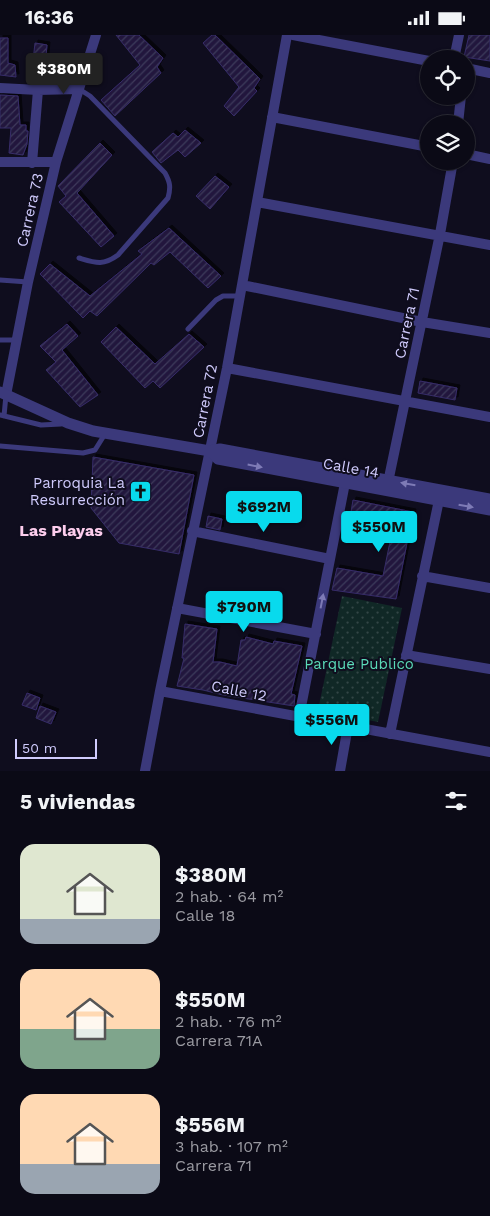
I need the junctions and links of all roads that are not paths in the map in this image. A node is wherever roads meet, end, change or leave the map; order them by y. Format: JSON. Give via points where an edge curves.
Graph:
{"nodes":[{"id":1,"x":96,"y":35,"type":"edge"},
{"id":2,"x":287,"y":35,"type":"edge"},
{"id":3,"x":293,"y":35,"type":"edge"},
{"id":4,"x":459,"y":35,"type":"edge"},
{"id":5,"x":456,"y":50,"type":"edge"},
{"id":6,"x":420,"y":59,"type":"edge"},
{"id":7,"x":475,"y":70,"type":"edge"},
{"id":8,"x":490,"y":73,"type":"edge"},
{"id":9,"x":0,"y":88,"type":"edge"},
{"id":10,"x":79,"y":89,"type":"junction"},
{"id":11,"x":38,"y":91,"type":"junction"},
{"id":12,"x":272,"y":117,"type":"junction"},
{"id":13,"x":420,"y":145,"type":"edge"},
{"id":14,"x":475,"y":156,"type":"edge"},
{"id":15,"x":490,"y":159,"type":"edge"},
{"id":16,"x":0,"y":162,"type":"edge"},
{"id":17,"x":32,"y":163,"type":"junction"},
{"id":18,"x":56,"y":163,"type":"junction"},
{"id":19,"x":451,"y":170,"type":"edge"},
{"id":20,"x":257,"y":202,"type":"junction"},
{"id":21,"x":440,"y":235,"type":"junction"},
{"id":22,"x":490,"y":245,"type":"edge"},
{"id":23,"x":78,"y":258,"type":"dead end"},
{"id":24,"x":0,"y":280,"type":"edge"},
{"id":25,"x":28,"y":282,"type":"junction"},
{"id":26,"x":241,"y":291,"type":"junction"},
{"id":27,"x":422,"y":321,"type":"junction"},
{"id":28,"x":188,"y":329,"type":"dead end"},
{"id":29,"x":490,"y":333,"type":"edge"},
{"id":30,"x":0,"y":340,"type":"edge"},
{"id":31,"x":17,"y":340,"type":"junction"},
{"id":32,"x":227,"y":368,"type":"junction"},
{"id":33,"x":3,"y":393,"type":"edge"},
{"id":34,"x":405,"y":402,"type":"junction"},
{"id":35,"x":2,"y":416,"type":"edge"},
{"id":36,"x":490,"y":417,"type":"edge"},
{"id":37,"x":68,"y":423,"type":"junction"},
{"id":38,"x":105,"y":433,"type":"junction"},
{"id":39,"x":0,"y":446,"type":"edge"},
{"id":40,"x":210,"y":451,"type":"junction"},
{"id":41,"x":345,"y":483,"type":"junction"},
{"id":42,"x":387,"y":485,"type":"junction"},
{"id":43,"x":490,"y":499,"type":"edge"},
{"id":44,"x":439,"y":501,"type":"junction"},
{"id":45,"x":490,"y":510,"type":"edge"},
{"id":46,"x":192,"y":531,"type":"junction"},
{"id":47,"x":330,"y":559,"type":"junction"},
{"id":48,"x":422,"y":576,"type":"junction"},
{"id":49,"x":490,"y":588,"type":"edge"},
{"id":50,"x":177,"y":608,"type":"junction"},
{"id":51,"x":316,"y":634,"type":"junction"},
{"id":52,"x":406,"y":655,"type":"junction"},
{"id":53,"x":490,"y":669,"type":"edge"},
{"id":54,"x":160,"y":691,"type":"junction"},
{"id":55,"x":299,"y":717,"type":"junction"},
{"id":56,"x":348,"y":726,"type":"junction"},
{"id":57,"x":390,"y":734,"type":"junction"},
{"id":58,"x":490,"y":752,"type":"edge"},
{"id":59,"x":145,"y":771,"type":"edge"},
{"id":60,"x":340,"y":771,"type":"edge"}],
"edges":[{"from":1,"to":10,"type":"street","name":"Carrera 73"},
{"from":2,"to":12,"type":"street","name":"Carrera 72"},
{"from":3,"to":6,"type":"street"},
{"from":4,"to":5,"type":"street"},
{"from":7,"to":8,"type":"street"},
{"from":9,"to":11,"type":"street"},
{"from":10,"to":11,"type":"street"},
{"from":10,"to":18,"type":"street","name":"Carrera 73"},
{"from":10,"to":23,"type":"lane","via":[[90,96],[166,173],[170,189],[168,198],[118,255],[97,264]]},
{"from":11,"to":17,"type":"street"},
{"from":12,"to":13,"type":"street"},
{"from":12,"to":20,"type":"street","name":"Carrera 72"},
{"from":14,"to":15,"type":"street"},
{"from":16,"to":17,"type":"street"},
{"from":17,"to":18,"type":"street"},
{"from":18,"to":25,"type":"street","name":"Carrera 73"},
{"from":19,"to":21,"type":"street","name":"Carrera 71"},
{"from":20,"to":21,"type":"street"},
{"from":20,"to":26,"type":"street","name":"Carrera 72"},
{"from":21,"to":22,"type":"street"},
{"from":21,"to":27,"type":"street","name":"Carrera 71"},
{"from":24,"to":25,"type":"lane"},
{"from":25,"to":31,"type":"street","name":"Carrera 73"},
{"from":26,"to":27,"type":"street"},
{"from":26,"to":28,"type":"lane","via":[[216,301]]},
{"from":26,"to":32,"type":"street","name":"Carrera 72"},
{"from":27,"to":29,"type":"street"},
{"from":27,"to":34,"type":"street","name":"Carrera 71"},
{"from":30,"to":31,"type":"lane"},
{"from":31,"to":33,"type":"street","name":"Carrera 73"},
{"from":32,"to":34,"type":"street"},
{"from":32,"to":40,"type":"street","name":"Carrera 72"},
{"from":33,"to":35,"type":"lane"},
{"from":33,"to":37,"type":"street","name":"Calle 14"},
{"from":34,"to":36,"type":"street"},
{"from":34,"to":42,"type":"street","name":"Carrera 71"},
{"from":35,"to":37,"type":"lane","via":[[41,425]]},
{"from":37,"to":38,"type":"street","name":"Calle 14"},
{"from":38,"to":39,"type":"lane","via":[[94,450],[83,453]]},
{"from":38,"to":40,"type":"street","name":"Calle 14"},
{"from":40,"to":41,"type":"street","name":"Calle 14","one_way":true,"via":[[218,459]]},
{"from":40,"to":42,"type":"street","name":"Calle 14","via":[[220,449]]},
{"from":40,"to":46,"type":"street","name":"Carrera 72"},
{"from":41,"to":42,"type":"street","name":"Calle 14"},
{"from":41,"to":47,"type":"street"},
{"from":43,"to":42,"type":"street","name":"Calle 14","one_way":true},
{"from":42,"to":44,"type":"street","name":"Calle 14"},
{"from":44,"to":45,"type":"street","name":"Calle 14","one_way":true},
{"from":44,"to":48,"type":"street"},
{"from":46,"to":47,"type":"street"},
{"from":46,"to":50,"type":"street","name":"Carrera 72"},
{"from":51,"to":47,"type":"street","one_way":true},
{"from":48,"to":49,"type":"street"},
{"from":48,"to":52,"type":"street"},
{"from":50,"to":51,"type":"street"},
{"from":50,"to":54,"type":"street","name":"Carrera 72"},
{"from":51,"to":55,"type":"street"},
{"from":52,"to":53,"type":"street"},
{"from":52,"to":57,"type":"street"},
{"from":54,"to":55,"type":"street","name":"Calle 12"},
{"from":54,"to":59,"type":"street","name":"Carrera 72"},
{"from":55,"to":56,"type":"street","name":"Calle 12"},
{"from":56,"to":57,"type":"street","name":"Calle 12"},
{"from":56,"to":60,"type":"street"},
{"from":57,"to":58,"type":"street","name":"Calle 12"}]}
